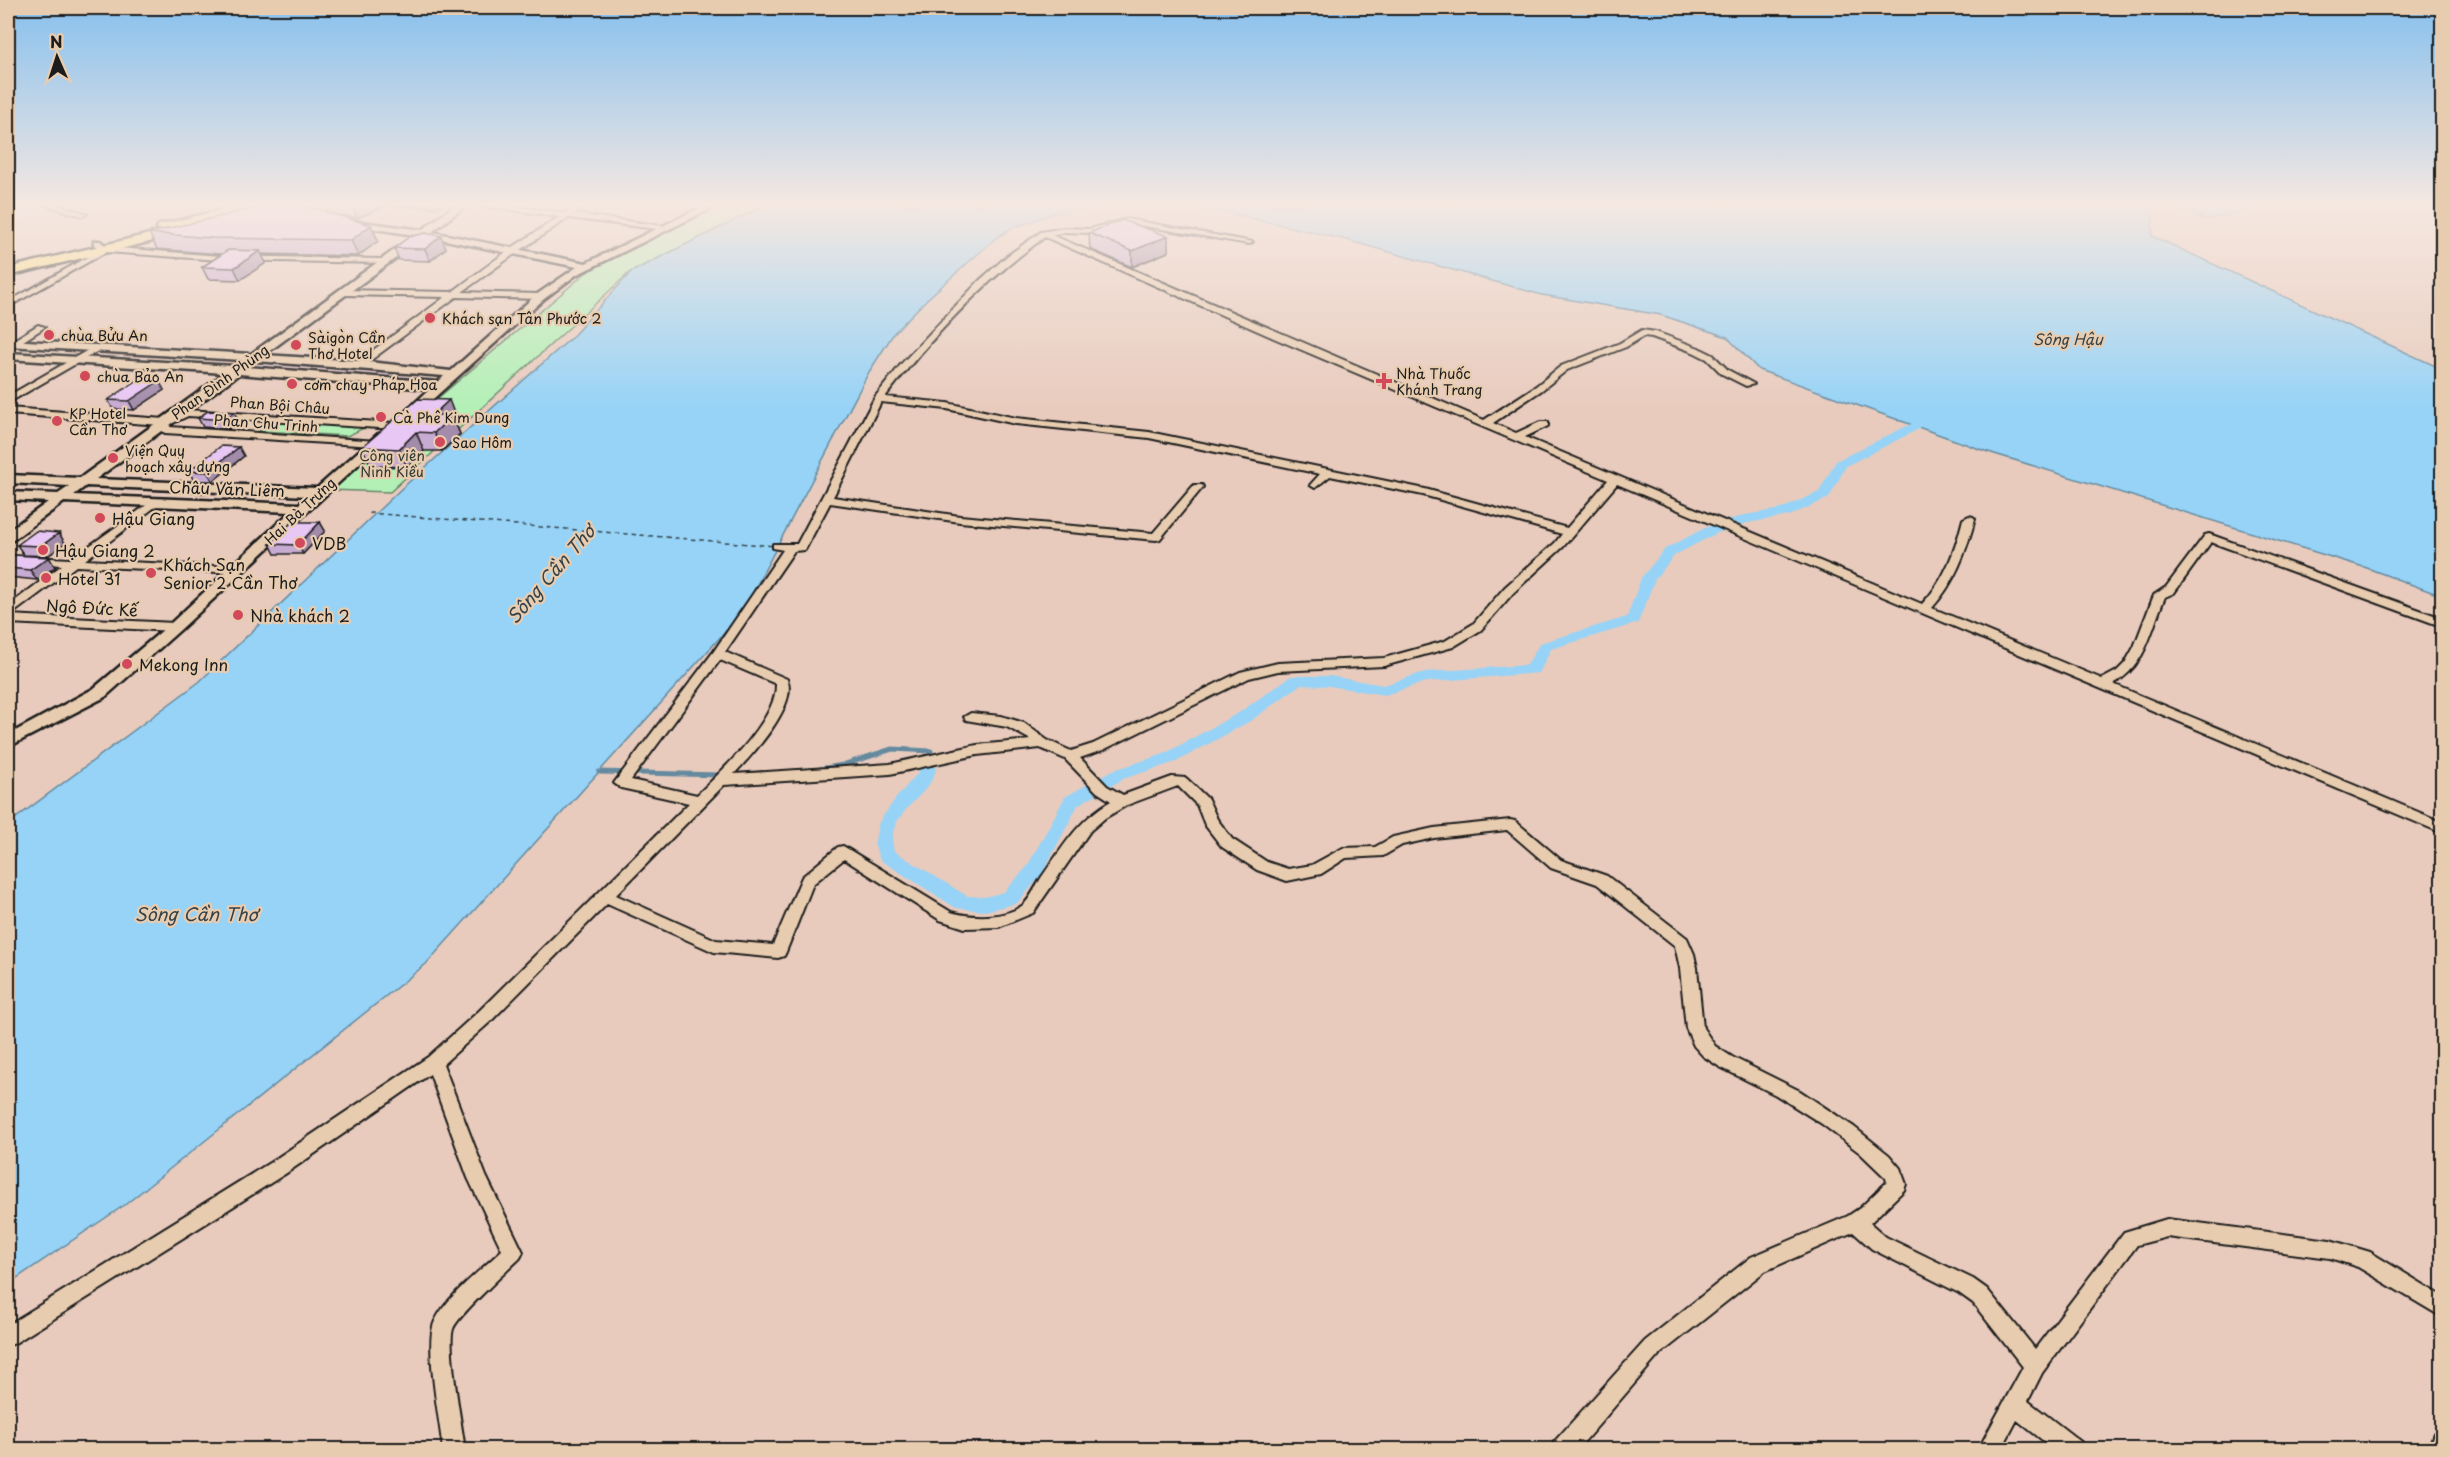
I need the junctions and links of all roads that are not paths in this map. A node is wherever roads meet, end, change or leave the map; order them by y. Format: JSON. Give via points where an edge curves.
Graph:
{"nodes":[{"id":1,"x":58,"y":273,"type":"edge"},
{"id":2,"x":369,"y":273,"type":"edge"},
{"id":3,"x":484,"y":273,"type":"edge"},
{"id":4,"x":572,"y":273,"type":"edge"},
{"id":5,"x":994,"y":273,"type":"edge"},
{"id":6,"x":1135,"y":273,"type":"edge"},
{"id":7,"x":344,"y":292,"type":"junction"},
{"id":8,"x":454,"y":295,"type":"junction"},
{"id":9,"x":540,"y":297,"type":"junction"},
{"id":10,"x":8,"y":305,"type":"edge"},
{"id":11,"x":41,"y":327,"type":"dead end"},
{"id":12,"x":11,"y":343,"type":"edge"},
{"id":13,"x":94,"y":349,"type":"junction"},
{"id":14,"x":8,"y":356,"type":"edge"},
{"id":15,"x":253,"y":358,"type":"junction"},
{"id":16,"x":75,"y":360,"type":"junction"},
{"id":17,"x":360,"y":364,"type":"junction"},
{"id":18,"x":237,"y":370,"type":"junction"},
{"id":19,"x":455,"y":375,"type":"junction"},
{"id":20,"x":1749,"y":384,"type":"dead end"},
{"id":21,"x":443,"y":386,"type":"junction"},
{"id":22,"x":878,"y":399,"type":"junction"},
{"id":23,"x":8,"y":400,"type":"edge"},
{"id":24,"x":8,"y":411,"type":"edge"},
{"id":25,"x":166,"y":422,"type":"junction"},
{"id":26,"x":1485,"y":424,"type":"junction"},
{"id":27,"x":1544,"y":424,"type":"dead end"},
{"id":28,"x":395,"y":426,"type":"junction"},
{"id":29,"x":1516,"y":437,"type":"junction"},
{"id":30,"x":374,"y":444,"type":"junction"},
{"id":31,"x":1329,"y":471,"type":"junction"},
{"id":32,"x":8,"y":479,"type":"edge"},
{"id":33,"x":1615,"y":479,"type":"junction"},
{"id":34,"x":84,"y":482,"type":"junction"},
{"id":35,"x":1315,"y":485,"type":"dead end"},
{"id":36,"x":1198,"y":487,"type":"dead end"},
{"id":37,"x":319,"y":492,"type":"junction"},
{"id":38,"x":8,"y":496,"type":"edge"},
{"id":39,"x":62,"y":498,"type":"junction"},
{"id":40,"x":827,"y":499,"type":"junction"},
{"id":41,"x":155,"y":502,"type":"junction"},
{"id":42,"x":302,"y":508,"type":"junction"},
{"id":43,"x":1969,"y":519,"type":"dead end"},
{"id":44,"x":1569,"y":532,"type":"junction"},
{"id":45,"x":8,"y":537,"type":"edge"},
{"id":46,"x":777,"y":546,"type":"dead end"},
{"id":47,"x":791,"y":547,"type":"junction"},
{"id":48,"x":8,"y":559,"type":"edge"},
{"id":49,"x":70,"y":564,"type":"junction"},
{"id":50,"x":236,"y":571,"type":"junction"},
{"id":51,"x":1924,"y":609,"type":"junction"},
{"id":52,"x":8,"y":611,"type":"edge"},
{"id":53,"x":8,"y":619,"type":"edge"},
{"id":54,"x":2442,"y":622,"type":"edge"},
{"id":55,"x":175,"y":627,"type":"junction"},
{"id":56,"x":718,"y":654,"type":"junction"},
{"id":57,"x":2104,"y":684,"type":"junction"},
{"id":58,"x":971,"y":717,"type":"dead end"},
{"id":59,"x":8,"y":742,"type":"edge"},
{"id":60,"x":1042,"y":743,"type":"junction"},
{"id":61,"x":1070,"y":756,"type":"junction"},
{"id":62,"x":724,"y":776,"type":"junction"},
{"id":63,"x":699,"y":801,"type":"junction"},
{"id":64,"x":1122,"y":801,"type":"junction"},
{"id":65,"x":2442,"y":828,"type":"edge"},
{"id":66,"x":604,"y":896,"type":"junction"},
{"id":67,"x":434,"y":1062,"type":"junction"},
{"id":68,"x":1855,"y":1222,"type":"junction"},
{"id":69,"x":2442,"y":1307,"type":"edge"},
{"id":70,"x":8,"y":1336,"type":"edge"},
{"id":71,"x":2035,"y":1366,"type":"junction"},
{"id":72,"x":2016,"y":1405,"type":"junction"},
{"id":73,"x":2442,"y":1441,"type":"edge"},
{"id":74,"x":454,"y":1449,"type":"edge"},
{"id":75,"x":1562,"y":1449,"type":"edge"},
{"id":76,"x":1989,"y":1449,"type":"edge"},
{"id":77,"x":2073,"y":1449,"type":"edge"},
{"id":78,"x":2439,"y":1449,"type":"edge"}],
"edges":[{"from":1,"to":10,"type":"street"},
{"from":2,"to":7,"type":"street","name":"Phan Đình Phùng"},
{"from":3,"to":8,"type":"street"},
{"from":4,"to":9,"type":"street","name":"Hai Bà Trưng"},
{"from":5,"to":22,"type":"street","via":[[905,365]]},
{"from":6,"to":26,"type":"street"},
{"from":7,"to":8,"type":"street"},
{"from":7,"to":15,"type":"street","name":"Phan Đình Phùng"},
{"from":8,"to":9,"type":"street"},
{"from":8,"to":17,"type":"street"},
{"from":9,"to":19,"type":"street","name":"Hai Bà Trưng"},
{"from":11,"to":12,"type":"street"},
{"from":12,"to":13,"type":"street"},
{"from":13,"to":15,"type":"street"},
{"from":13,"to":16,"type":"street"},
{"from":14,"to":16,"type":"street"},
{"from":15,"to":17,"type":"street"},
{"from":15,"to":18,"type":"street","name":"Phan Đình Phùng"},
{"from":16,"to":18,"type":"street"},
{"from":16,"to":23,"type":"street"},
{"from":17,"to":19,"type":"street"},
{"from":18,"to":21,"type":"street"},
{"from":18,"to":25,"type":"street","name":"Phan Đình Phùng"},
{"from":19,"to":21,"type":"street","name":"Hai Bà Trưng"},
{"from":20,"to":26,"type":"street","via":[[1725,372],[1703,354],[1642,333],[1623,345],[1564,368]]},
{"from":21,"to":28,"type":"street","name":"Hai Bà Trưng"},
{"from":22,"to":31,"type":"street","via":[[947,406],[1016,421],[1149,435]]},
{"from":22,"to":40,"type":"street"},
{"from":24,"to":25,"type":"street"},
{"from":25,"to":28,"type":"street","name":"Phan Bội Châu","via":[[187,413]]},
{"from":25,"to":30,"type":"street","name":"Phan Chu Trinh","via":[[165,430]]},
{"from":25,"to":34,"type":"street","name":"Phan Đình Phùng"},
{"from":26,"to":29,"type":"street"},
{"from":27,"to":29,"type":"street"},
{"from":28,"to":30,"type":"street","name":"Hai Bà Trưng"},
{"from":29,"to":33,"type":"street"},
{"from":30,"to":37,"type":"street","name":"Hai Bà Trưng"},
{"from":31,"to":35,"type":"street"},
{"from":31,"to":44,"type":"street","via":[[1425,492]]},
{"from":32,"to":34,"type":"street"},
{"from":33,"to":44,"type":"street"},
{"from":33,"to":51,"type":"street"},
{"from":34,"to":37,"type":"street"},
{"from":34,"to":39,"type":"street","name":"Phan Đình Phùng"},
{"from":36,"to":40,"type":"street","via":[[1156,537],[960,519]]},
{"from":37,"to":42,"type":"street","name":"Hai Bà Trưng"},
{"from":38,"to":39,"type":"street","name":"Châu Văn Liêm"},
{"from":39,"to":41,"type":"street","name":"Châu Văn Liêm"},
{"from":39,"to":45,"type":"street","name":"Phan Đình Phùng"},
{"from":40,"to":47,"type":"street","via":[[801,548]]},
{"from":41,"to":42,"type":"street","name":"Châu Văn Liêm"},
{"from":41,"to":49,"type":"street"},
{"from":42,"to":50,"type":"street","name":"Hai Bà Trưng"},
{"from":43,"to":51,"type":"street","via":[[1947,584]]},
{"from":44,"to":61,"type":"street","via":[[1477,627],[1449,644],[1384,662],[1278,667],[1245,675],[1098,747]]},
{"from":46,"to":47,"type":"street"},
{"from":47,"to":56,"type":"street"},
{"from":48,"to":49,"type":"street"},
{"from":49,"to":50,"type":"street"},
{"from":49,"to":52,"type":"street"},
{"from":50,"to":55,"type":"street","name":"Hai Bà Trưng"},
{"from":51,"to":57,"type":"street"},
{"from":53,"to":55,"type":"street","name":"Ngô Đức Kế"},
{"from":54,"to":57,"type":"street","via":[[2209,537],[2170,590],[2160,595],[2139,651],[2126,671]]},
{"from":55,"to":59,"type":"street","name":"Hai Bà Trưng","via":[[99,693]]},
{"from":56,"to":62,"type":"street","via":[[761,671],[784,687],[769,722]]},
{"from":56,"to":63,"type":"street","via":[[621,783]]},
{"from":57,"to":65,"type":"street"},
{"from":58,"to":60,"type":"street","via":[[1019,725]]},
{"from":60,"to":61,"type":"street"},
{"from":60,"to":62,"type":"street","via":[[998,747],[877,771]]},
{"from":61,"to":64,"type":"street"},
{"from":62,"to":63,"type":"street"},
{"from":63,"to":66,"type":"street"},
{"from":64,"to":66,"type":"street","via":[[1085,827],[1028,909],[999,921],[965,922],[946,916],[843,851],[807,881],[778,952],[714,946]]},
{"from":64,"to":68,"type":"street","via":[[1180,781],[1206,807],[1210,821],[1227,843],[1262,866],[1287,875],[1316,870],[1343,853],[1378,852],[1398,841],[1434,833],[1510,825],[1556,864],[1602,880],[1681,942],[1686,954],[1693,1017],[1704,1047],[1797,1099],[1888,1165],[1897,1184]]},
{"from":66,"to":67,"type":"street"},
{"from":67,"to":70,"type":"street","via":[[278,1167]]},
{"from":67,"to":74,"type":"street","via":[[477,1178],[513,1252],[454,1310],[443,1326],[441,1347]]},
{"from":68,"to":71,"type":"street","via":[[1879,1243],[1980,1296]]},
{"from":68,"to":75,"type":"street","via":[[1758,1264],[1652,1348]]},
{"from":69,"to":71,"type":"street","via":[[2363,1259],[2330,1249],[2168,1228],[2132,1238]]},
{"from":71,"to":72,"type":"street"},
{"from":72,"to":76,"type":"street"},
{"from":72,"to":77,"type":"street"},
{"from":73,"to":78,"type":"street"}]}
